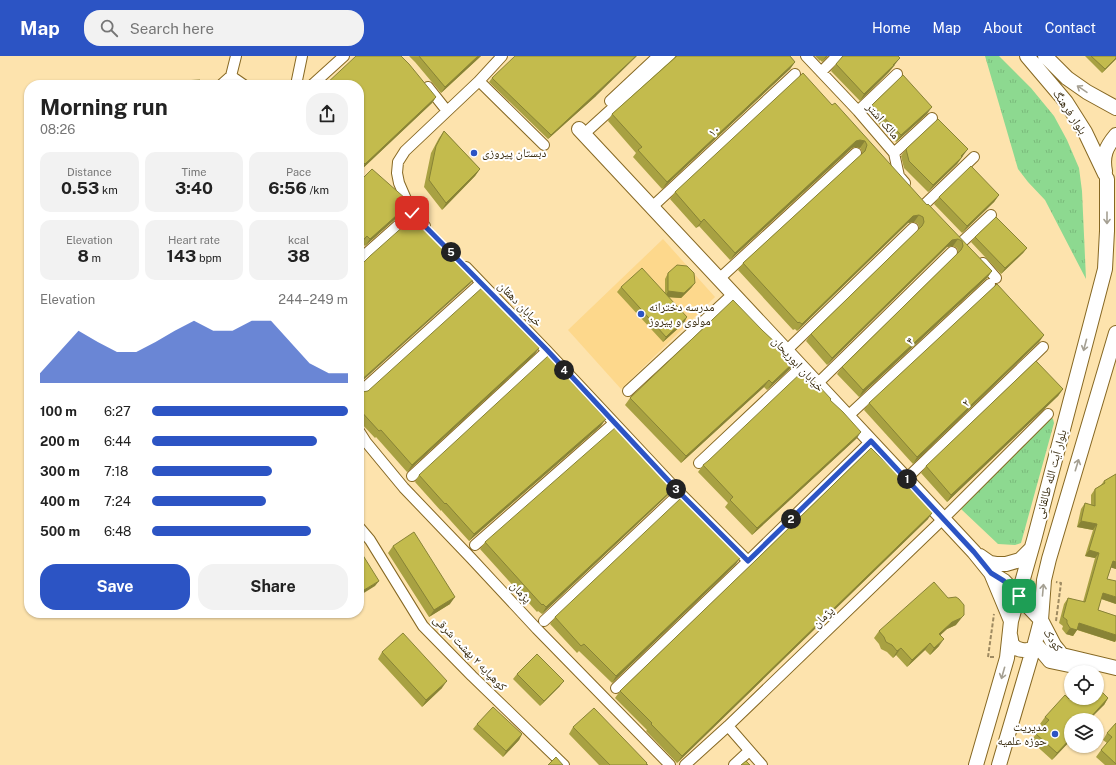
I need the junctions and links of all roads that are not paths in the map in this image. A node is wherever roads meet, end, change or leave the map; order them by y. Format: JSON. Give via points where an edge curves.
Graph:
{"nodes":[{"id":1,"x":236,"y":56,"type":"edge"},
{"id":2,"x":302,"y":56,"type":"edge"},
{"id":3,"x":344,"y":56,"type":"edge"},
{"id":4,"x":502,"y":56,"type":"edge"},
{"id":5,"x":658,"y":56,"type":"edge"},
{"id":6,"x":670,"y":56,"type":"edge"},
{"id":7,"x":806,"y":56,"type":"edge"},
{"id":8,"x":837,"y":56,"type":"edge"},
{"id":9,"x":1027,"y":56,"type":"edge"},
{"id":10,"x":1045,"y":56,"type":"edge"},
{"id":11,"x":821,"y":72,"type":"junction"},
{"id":12,"x":795,"y":74,"type":"edge"},
{"id":13,"x":897,"y":74,"type":"dead end"},
{"id":14,"x":231,"y":76,"type":"junction"},
{"id":15,"x":419,"y":77,"type":"edge"},
{"id":16,"x":227,"y":80,"type":"edge"},
{"id":17,"x":237,"y":80,"type":"edge"},
{"id":18,"x":297,"y":80,"type":"edge"},
{"id":19,"x":318,"y":80,"type":"edge"},
{"id":20,"x":478,"y":81,"type":"junction"},
{"id":21,"x":1116,"y":108,"type":"edge"},
{"id":22,"x":447,"y":111,"type":"junction"},
{"id":23,"x":858,"y":111,"type":"junction"},
{"id":24,"x":932,"y":118,"type":"edge"},
{"id":25,"x":582,"y":132,"type":"junction"},
{"id":26,"x":1116,"y":135,"type":"edge"},
{"id":27,"x":544,"y":145,"type":"dead end"},
{"id":28,"x":894,"y":152,"type":"junction"},
{"id":29,"x":856,"y":153,"type":"edge"},
{"id":30,"x":974,"y":157,"type":"dead end"},
{"id":31,"x":1106,"y":177,"type":"junction"},
{"id":32,"x":1116,"y":190,"type":"edge"},
{"id":33,"x":652,"y":207,"type":"junction"},
{"id":34,"x":412,"y":213,"type":"junction"},
{"id":35,"x":991,"y":215,"type":"edge"},
{"id":36,"x":913,"y":228,"type":"edge"},
{"id":37,"x":433,"y":234,"type":"edge"},
{"id":38,"x":962,"y":242,"type":"edge"},
{"id":39,"x":952,"y":252,"type":"edge"},
{"id":40,"x":364,"y":256,"type":"edge"},
{"id":41,"x":977,"y":258,"type":"edge"},
{"id":42,"x":460,"y":261,"type":"edge"},
{"id":43,"x":719,"y":279,"type":"junction"},
{"id":44,"x":481,"y":283,"type":"junction"},
{"id":45,"x":733,"y":294,"type":"junction"},
{"id":46,"x":1116,"y":333,"type":"edge"},
{"id":47,"x":1043,"y":347,"type":"edge"},
{"id":48,"x":547,"y":350,"type":"junction"},
{"id":49,"x":786,"y":351,"type":"junction"},
{"id":50,"x":802,"y":367,"type":"junction"},
{"id":51,"x":818,"y":384,"type":"junction"},
{"id":52,"x":364,"y":388,"type":"edge"},
{"id":53,"x":628,"y":391,"type":"dead end"},
{"id":54,"x":1048,"y":414,"type":"edge"},
{"id":55,"x":848,"y":416,"type":"junction"},
{"id":56,"x":614,"y":423,"type":"junction"},
{"id":57,"x":364,"y":439,"type":"edge"},
{"id":58,"x":871,"y":441,"type":"junction"},
{"id":59,"x":699,"y":463,"type":"dead end"},
{"id":60,"x":412,"y":476,"type":"edge"},
{"id":61,"x":906,"y":479,"type":"junction"},
{"id":62,"x":680,"y":493,"type":"junction"},
{"id":63,"x":943,"y":519,"type":"junction"},
{"id":64,"x":364,"y":533,"type":"edge"},
{"id":65,"x":475,"y":545,"type":"edge"},
{"id":66,"x":1032,"y":548,"type":"junction"},
{"id":67,"x":974,"y":552,"type":"junction"},
{"id":68,"x":748,"y":561,"type":"junction"},
{"id":69,"x":991,"y":573,"type":"junction"},
{"id":70,"x":1019,"y":596,"type":"junction"},
{"id":71,"x":1040,"y":620,"type":"junction"},
{"id":72,"x":544,"y":621,"type":"dead end"},
{"id":73,"x":1011,"y":628,"type":"junction"},
{"id":74,"x":1034,"y":646,"type":"junction"},
{"id":75,"x":1067,"y":665,"type":"edge"},
{"id":76,"x":1116,"y":668,"type":"edge"},
{"id":77,"x":1104,"y":674,"type":"edge"},
{"id":78,"x":1116,"y":677,"type":"edge"},
{"id":79,"x":616,"y":688,"type":"edge"},
{"id":80,"x":728,"y":726,"type":"junction"},
{"id":81,"x":749,"y":751,"type":"junction"},
{"id":82,"x":564,"y":765,"type":"edge"},
{"id":83,"x":670,"y":765,"type":"edge"},
{"id":84,"x":685,"y":765,"type":"edge"},
{"id":85,"x":734,"y":765,"type":"edge"},
{"id":86,"x":762,"y":765,"type":"edge"},
{"id":87,"x":976,"y":765,"type":"edge"},
{"id":88,"x":999,"y":765,"type":"edge"}],
"edges":[{"from":1,"to":14,"type":"street"},
{"from":2,"to":18,"type":"street"},
{"from":3,"to":19,"type":"street"},
{"from":4,"to":20,"type":"street"},
{"from":5,"to":25,"type":"street"},
{"from":6,"to":25,"type":"street"},
{"from":7,"to":11,"type":"street","name":"مالک اشتر"},
{"from":8,"to":11,"type":"street"},
{"from":9,"to":31,"type":"main road","name":"بلوار فرهنگ","via":[[1066,102],[1085,132]]},
{"from":21,"to":10,"type":"main road","name":"بلوار فرهنگ","one_way":true,"via":[[1067,78]]},
{"from":11,"to":23,"type":"street","name":"مالک اشتر"},
{"from":12,"to":33,"type":"street","name":"۱۰"},
{"from":13,"to":23,"type":"street"},
{"from":14,"to":16,"type":"street"},
{"from":14,"to":17,"type":"street"},
{"from":15,"to":22,"type":"street"},
{"from":20,"to":22,"type":"street"},
{"from":20,"to":27,"type":"street"},
{"from":22,"to":34,"type":"street","via":[[405,151],[398,162],[399,183]]},
{"from":23,"to":28,"type":"street","name":"مالک اشتر"},
{"from":24,"to":28,"type":"street"},
{"from":25,"to":33,"type":"main road","name":"خیابان ابوریحان"},
{"from":26,"to":31,"type":"main road","name":"بلوار آیت الله طالقانی","via":[[1105,153]]},
{"from":28,"to":30,"type":"street","name":"مالک اشتر","via":[[899,176],[922,201]]},
{"from":29,"to":43,"type":"street"},
{"from":31,"to":32,"type":"main road"},
{"from":31,"to":66,"type":"main road","name":"بلوار آیت الله طالقانی","one_way":true,"via":[[1105,269]]},
{"from":33,"to":43,"type":"main road","name":"خیابان ابوریحان"},
{"from":34,"to":37,"type":"street"},
{"from":34,"to":40,"type":"street"},
{"from":35,"to":38,"type":"street"},
{"from":36,"to":49,"type":"street"},
{"from":39,"to":51,"type":"street"},
{"from":41,"to":55,"type":"street","name":"۴","via":[[993,281]]},
{"from":42,"to":44,"type":"street","name":"خیابان دهقان"},
{"from":43,"to":45,"type":"main road","name":"خیابان ابوریحان"},
{"from":44,"to":48,"type":"street","name":"خیابان دهقان"},
{"from":44,"to":52,"type":"street"},
{"from":45,"to":49,"type":"main road","name":"خیابان ابوریحان"},
{"from":45,"to":53,"type":"street"},
{"from":71,"to":46,"type":"main road","name":"بلوار آیت الله طالقانی","one_way":true,"via":[[1049,559]]},
{"from":47,"to":61,"type":"street","name":"۲"},
{"from":48,"to":56,"type":"street","name":"خیابان دهقان"},
{"from":48,"to":60,"type":"street"},
{"from":49,"to":50,"type":"main road","name":"خیابان ابوریحان"},
{"from":50,"to":51,"type":"main road","name":"خیابان ابوریحان"},
{"from":50,"to":59,"type":"street"},
{"from":51,"to":55,"type":"main road","name":"خیابان ابوریحان"},
{"from":54,"to":63,"type":"street","name":"پژمان"},
{"from":55,"to":58,"type":"main road","name":"خیابان ابوریحان"},
{"from":56,"to":62,"type":"street","name":"خیابان دهقان"},
{"from":56,"to":65,"type":"street"},
{"from":57,"to":83,"type":"street","name":"پژمان","via":[[404,488],[536,629]]},
{"from":58,"to":61,"type":"main road","name":"خیابان ابوریحان"},
{"from":58,"to":68,"type":"street"},
{"from":61,"to":63,"type":"main road","name":"خیابان ابوریحان"},
{"from":62,"to":68,"type":"street","name":"خیابان دهقان"},
{"from":62,"to":72,"type":"street"},
{"from":63,"to":67,"type":"main road","name":"خیابان ابوریحان"},
{"from":63,"to":80,"type":"street","name":"پژمان"},
{"from":64,"to":82,"type":"street","name":"کوهپایه ۲ بهشت شرقی","via":[[423,626]]},
{"from":66,"to":67,"type":"main road","via":[[1020,560],[1000,564],[990,563]]},
{"from":66,"to":70,"type":"main road","name":"بلوار آیت الله طالقانی"},
{"from":67,"to":69,"type":"main road","name":"خیابان ابوریحان"},
{"from":68,"to":79,"type":"street"},
{"from":69,"to":70,"type":"main road","name":"خیابان ابوریحان","via":[[1004,581]]},
{"from":69,"to":73,"type":"main road"},
{"from":70,"to":71,"type":"main road","name":"کودک"},
{"from":70,"to":73,"type":"main road","name":"بلوار آیت الله طالقانی"},
{"from":71,"to":74,"type":"main road","name":"بلوار آیت الله طالقانی"},
{"from":71,"to":76,"type":"main road","name":"کودک","via":[[1062,655]]},
{"from":73,"to":74,"type":"main road","via":[[1012,645],[1015,648],[1026,650]]},
{"from":73,"to":87,"type":"main road","name":"بلوار آیت الله طالقانی","one_way":true,"via":[[1007,658]]},
{"from":74,"to":75,"type":"main road","name":"کودک","via":[[1050,661]]},
{"from":74,"to":88,"type":"main road","name":"بلوار آیت الله طالقانی"},
{"from":77,"to":78,"type":"main road","name":"کودک"},
{"from":80,"to":81,"type":"street"},
{"from":80,"to":84,"type":"street","name":"پژمان"},
{"from":81,"to":85,"type":"street"},
{"from":81,"to":86,"type":"street"}]}
